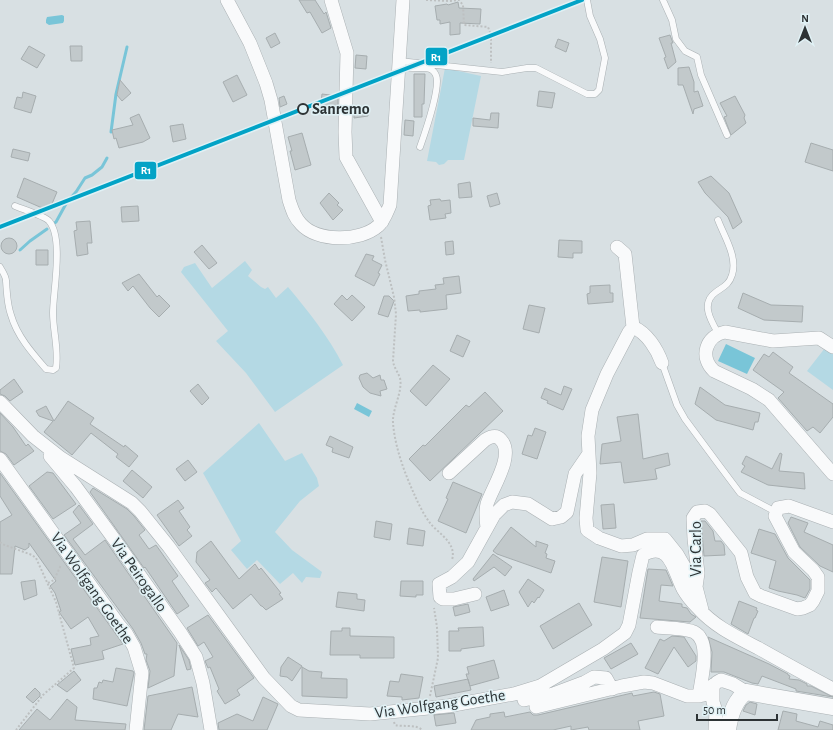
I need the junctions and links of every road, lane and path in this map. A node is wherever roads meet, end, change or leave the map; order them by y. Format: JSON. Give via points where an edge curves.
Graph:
{"nodes":[{"id":1,"x":227,"y":0,"type":"edge"},
{"id":2,"x":331,"y":0,"type":"edge"},
{"id":3,"x":403,"y":0,"type":"edge"},
{"id":4,"x":426,"y":0,"type":"edge"},
{"id":5,"x":587,"y":0,"type":"edge"},
{"id":6,"x":663,"y":0,"type":"edge"},
{"id":7,"x":399,"y":65,"type":"junction"},
{"id":8,"x":490,"y":70,"type":"junction"},
{"id":9,"x":727,"y":135,"type":"dead end"},
{"id":10,"x":420,"y":147,"type":"dead end"},
{"id":11,"x":15,"y":206,"type":"dead end"},
{"id":12,"x":718,"y":220,"type":"dead end"},
{"id":13,"x":380,"y":224,"type":"junction"},
{"id":14,"x":617,"y":247,"type":"dead end"},
{"id":15,"x":0,"y":267,"type":"edge"},
{"id":16,"x":633,"y":327,"type":"junction"},
{"id":17,"x":718,"y":333,"type":"junction"},
{"id":18,"x":833,"y":347,"type":"edge"},
{"id":19,"x":662,"y":363,"type":"joint"},
{"id":20,"x":0,"y":402,"type":"edge"},
{"id":21,"x":33,"y":436,"type":"junction"},
{"id":22,"x":588,"y":456,"type":"junction"},
{"id":23,"x":0,"y":460,"type":"edge"},
{"id":24,"x":449,"y":472,"type":"dead end"},
{"id":25,"x":833,"y":474,"type":"edge"},
{"id":26,"x":776,"y":512,"type":"junction"},
{"id":27,"x":833,"y":522,"type":"edge"},
{"id":28,"x":487,"y":528,"type":"junction"},
{"id":29,"x":0,"y":542,"type":"edge"},
{"id":30,"x":67,"y":554,"type":"junction"},
{"id":31,"x":451,"y":563,"type":"dead end"},
{"id":32,"x":48,"y":583,"type":"junction"},
{"id":33,"x":696,"y":587,"type":"junction"},
{"id":34,"x":475,"y":594,"type":"dead end"},
{"id":35,"x":433,"y":602,"type":"dead end"},
{"id":36,"x":703,"y":614,"type":"junction"},
{"id":37,"x":657,"y":627,"type":"dead end"},
{"id":38,"x":713,"y":685,"type":"junction"},
{"id":39,"x":612,"y":689,"type":"junction"},
{"id":40,"x":833,"y":689,"type":"edge"},
{"id":41,"x":746,"y":692,"type":"junction"},
{"id":42,"x":699,"y":696,"type":"junction"},
{"id":43,"x":524,"y":700,"type":"dead end"},
{"id":44,"x":536,"y":707,"type":"dead end"},
{"id":45,"x":833,"y":707,"type":"edge"},
{"id":46,"x":427,"y":708,"type":"junction"},
{"id":47,"x":16,"y":730,"type":"edge"},
{"id":48,"x":136,"y":730,"type":"edge"},
{"id":49,"x":211,"y":730,"type":"edge"},
{"id":50,"x":715,"y":730,"type":"edge"},
{"id":51,"x":728,"y":730,"type":"edge"}],
"edges":[{"from":1,"to":13,"type":"street","via":[[250,43],[266,83],[294,214],[302,225],[312,232],[330,238],[363,234]]},
{"from":2,"to":13,"type":"street","via":[[347,53],[344,132],[346,157]]},
{"from":3,"to":7,"type":"street"},
{"from":4,"to":8,"type":"path","via":[[460,0],[464,25],[488,27],[491,35]]},
{"from":5,"to":8,"type":"lane","via":[[605,58],[599,90],[595,94],[587,94],[536,68],[502,72]]},
{"from":6,"to":9,"type":"lane","via":[[672,20],[676,39],[686,52],[697,57],[701,75]]},
{"from":7,"to":8,"type":"lane"},
{"from":7,"to":10,"type":"lane","via":[[430,69],[437,77],[434,98]]},
{"from":7,"to":13,"type":"street","via":[[391,195],[388,209]]},
{"from":11,"to":15,"type":"lane","via":[[48,220],[55,237],[57,266],[53,313],[57,363],[53,370],[46,369],[18,332],[11,315],[6,280]]},
{"from":12,"to":17,"type":"lane","via":[[734,264],[726,287],[710,297],[708,303],[709,315]]},
{"from":13,"to":31,"type":"path","via":[[396,314],[393,361],[400,378],[400,386],[393,423],[398,449],[421,508],[431,525],[448,540],[453,556]]},
{"from":14,"to":16,"type":"street","via":[[625,254]]},
{"from":16,"to":19,"type":"street","via":[[640,330],[650,342]]},
{"from":16,"to":22,"type":"street","name":"Via Carlo","via":[[607,374],[592,410]]},
{"from":17,"to":18,"type":"street","via":[[773,341],[819,338]]},
{"from":17,"to":25,"type":"street","via":[[706,348],[709,366],[769,400]]},
{"from":19,"to":26,"type":"lane","via":[[677,405],[685,419],[740,493]]},
{"from":20,"to":21,"type":"street","name":"Via Wolfgang Goethe"},
{"from":21,"to":46,"type":"street","name":"Via Wolfgang Goethe","via":[[61,458],[140,510],[264,678],[291,706],[299,710],[370,714]]},
{"from":21,"to":49,"type":"street","name":"Via Peirogallo","via":[[81,494],[196,656]]},
{"from":22,"to":28,"type":"street","via":[[575,474],[567,512],[561,518],[552,519],[528,504],[512,502],[504,505],[494,515]]},
{"from":22,"to":33,"type":"street","name":"Via Carlo","via":[[590,473],[587,530],[599,538],[621,546],[633,545],[647,539],[665,539]]},
{"from":23,"to":30,"type":"street","name":"Via Wolfgang Goethe"},
{"from":24,"to":28,"type":"street","via":[[491,436],[499,438],[504,443],[505,458],[502,470],[486,510]]},
{"from":26,"to":27,"type":"street","via":[[778,508],[789,506]]},
{"from":26,"to":33,"type":"street","name":"Via Carlo","via":[[794,552],[818,578],[818,591],[810,605],[797,609],[755,593],[747,577],[741,553],[710,514],[702,511],[697,512],[693,518],[698,573]]},
{"from":28,"to":34,"type":"street","via":[[468,562],[452,577],[439,584],[440,597],[443,599]]},
{"from":29,"to":32,"type":"path","via":[[34,556]]},
{"from":30,"to":32,"type":"path","via":[[54,580]]},
{"from":30,"to":48,"type":"street","name":"Via Wolfgang Goethe","via":[[134,647],[142,673]]},
{"from":32,"to":47,"type":"path","via":[[56,602],[74,668],[43,695]]},
{"from":33,"to":36,"type":"street","name":"Via Carlo"},
{"from":35,"to":46,"type":"path","via":[[438,626],[438,658]]},
{"from":36,"to":40,"type":"street","name":"Via Wolfgang Goethe","via":[[728,632]]},
{"from":36,"to":46,"type":"street","name":"Via Wolfgang Goethe","via":[[684,590],[666,554],[660,550],[650,551],[642,560],[629,625],[625,633],[604,649],[534,688],[514,694]]},
{"from":37,"to":42,"type":"street","via":[[692,631],[700,636],[703,641],[704,660]]},
{"from":38,"to":41,"type":"street","via":[[721,680]]},
{"from":38,"to":42,"type":"street","via":[[709,694]]},
{"from":38,"to":50,"type":"street"},
{"from":39,"to":42,"type":"street","via":[[634,683],[654,683],[680,694]]},
{"from":39,"to":43,"type":"street","via":[[606,678],[594,677],[553,694]]},
{"from":39,"to":44,"type":"street"},
{"from":41,"to":45,"type":"street"},
{"from":41,"to":51,"type":"street","via":[[734,708]]}]}
